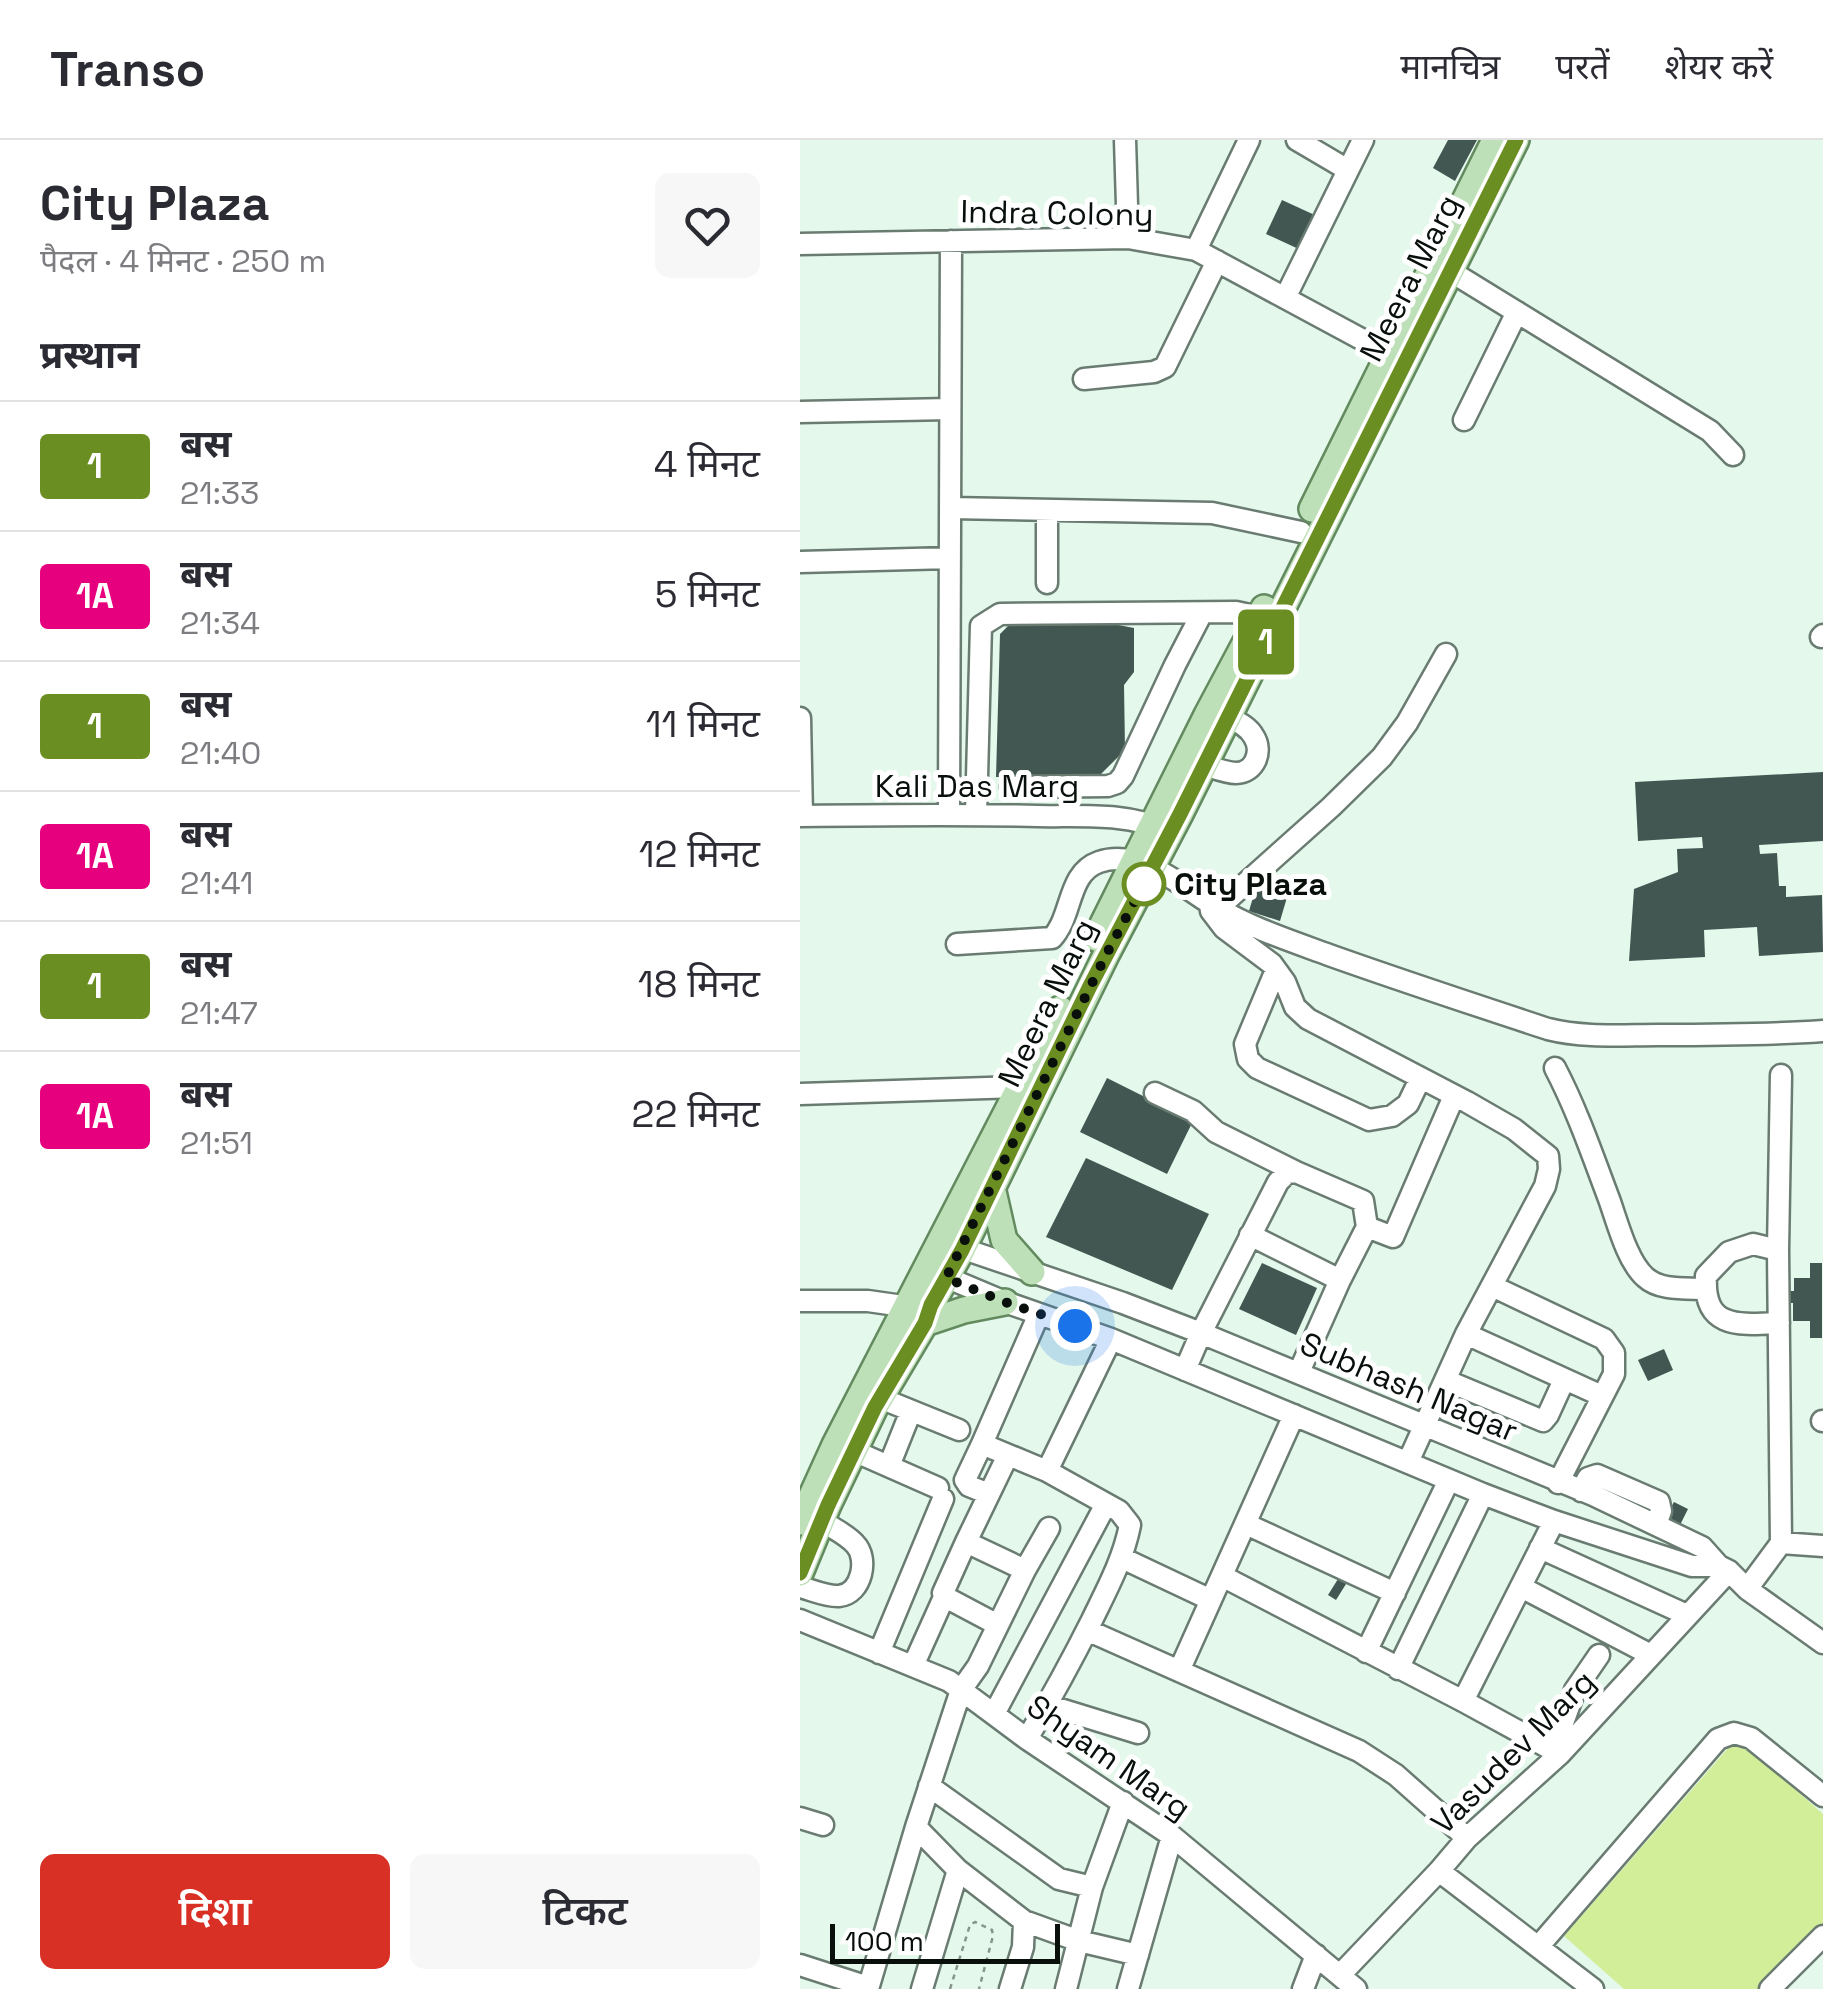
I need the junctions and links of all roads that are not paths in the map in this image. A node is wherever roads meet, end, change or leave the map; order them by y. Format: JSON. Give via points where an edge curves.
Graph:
{"nodes":[{"id":1,"x":1125,"y":140,"type":"edge"},
{"id":2,"x":1250,"y":140,"type":"edge"},
{"id":3,"x":1297,"y":140,"type":"edge"},
{"id":4,"x":1362,"y":140,"type":"edge"},
{"id":5,"x":1495,"y":140,"type":"edge"},
{"id":6,"x":1516,"y":140,"type":"edge"},
{"id":7,"x":1348,"y":170,"type":"junction"},
{"id":8,"x":1128,"y":238,"type":"junction"},
{"id":9,"x":951,"y":242,"type":"junction"},
{"id":10,"x":800,"y":244,"type":"edge"},
{"id":11,"x":1196,"y":250,"type":"junction"},
{"id":12,"x":1217,"y":261,"type":"junction"},
{"id":13,"x":1450,"y":271,"type":"junction"},
{"id":14,"x":1285,"y":298,"type":"junction"},
{"id":15,"x":1517,"y":312,"type":"junction"},
{"id":16,"x":1396,"y":358,"type":"junction"},
{"id":17,"x":1084,"y":379,"type":"dead end"},
{"id":18,"x":950,"y":408,"type":"junction"},
{"id":19,"x":800,"y":412,"type":"edge"},
{"id":20,"x":1464,"y":420,"type":"dead end"},
{"id":21,"x":1733,"y":456,"type":"dead end"},
{"id":22,"x":950,"y":508,"type":"junction"},
{"id":23,"x":1047,"y":510,"type":"junction"},
{"id":24,"x":1301,"y":532,"type":"junction"},
{"id":25,"x":950,"y":558,"type":"junction"},
{"id":26,"x":800,"y":562,"type":"edge"},
{"id":27,"x":1047,"y":584,"type":"dead end"},
{"id":28,"x":1202,"y":612,"type":"junction"},
{"id":29,"x":1259,"y":617,"type":"junction"},
{"id":30,"x":1446,"y":654,"type":"dead end"},
{"id":31,"x":1228,"y":717,"type":"junction"},
{"id":32,"x":800,"y":718,"type":"edge"},
{"id":33,"x":1204,"y":766,"type":"junction"},
{"id":34,"x":976,"y":784,"type":"junction"},
{"id":35,"x":1011,"y":788,"type":"junction"},
{"id":36,"x":949,"y":814,"type":"junction"},
{"id":37,"x":976,"y":815,"type":"junction"},
{"id":38,"x":1012,"y":815,"type":"junction"},
{"id":39,"x":801,"y":816,"type":"edge"},
{"id":40,"x":1161,"y":828,"type":"junction"},
{"id":41,"x":1144,"y":864,"type":"junction"},
{"id":42,"x":1213,"y":905,"type":"junction"},
{"id":43,"x":958,"y":944,"type":"dead end"},
{"id":44,"x":1276,"y":970,"type":"junction"},
{"id":45,"x":1823,"y":1031,"type":"edge"},
{"id":46,"x":1555,"y":1068,"type":"dead end"},
{"id":47,"x":1781,"y":1075,"type":"dead end"},
{"id":48,"x":1420,"y":1079,"type":"junction"},
{"id":49,"x":1020,"y":1087,"type":"junction"},
{"id":50,"x":1156,"y":1093,"type":"dead end"},
{"id":51,"x":800,"y":1094,"type":"edge"},
{"id":52,"x":1454,"y":1096,"type":"junction"},
{"id":53,"x":1296,"y":1172,"type":"junction"},
{"id":54,"x":992,"y":1187,"type":"junction"},
{"id":55,"x":1367,"y":1228,"type":"junction"},
{"id":56,"x":1250,"y":1235,"type":"junction"},
{"id":57,"x":952,"y":1245,"type":"junction"},
{"id":58,"x":1778,"y":1250,"type":"junction"},
{"id":59,"x":1032,"y":1272,"type":"junction"},
{"id":60,"x":936,"y":1274,"type":"junction"},
{"id":61,"x":1340,"y":1280,"type":"junction"},
{"id":62,"x":1492,"y":1286,"type":"junction"},
{"id":63,"x":1705,"y":1289,"type":"junction"},
{"id":64,"x":800,"y":1300,"type":"edge"},
{"id":65,"x":1005,"y":1302,"type":"junction"},
{"id":66,"x":921,"y":1313,"type":"junction"},
{"id":67,"x":1039,"y":1314,"type":"junction"},
{"id":68,"x":1779,"y":1322,"type":"junction"},
{"id":69,"x":1201,"y":1333,"type":"junction"},
{"id":70,"x":1466,"y":1334,"type":"junction"},
{"id":71,"x":1111,"y":1338,"type":"junction"},
{"id":72,"x":1186,"y":1370,"type":"junction"},
{"id":73,"x":1299,"y":1372,"type":"junction"},
{"id":74,"x":1444,"y":1380,"type":"junction"},
{"id":75,"x":1564,"y":1380,"type":"junction"},
{"id":76,"x":1602,"y":1396,"type":"junction"},
{"id":77,"x":880,"y":1398,"type":"junction"},
{"id":78,"x":911,"y":1411,"type":"junction"},
{"id":79,"x":1294,"y":1415,"type":"junction"},
{"id":80,"x":1424,"y":1424,"type":"junction"},
{"id":81,"x":958,"y":1430,"type":"dead end"},
{"id":82,"x":982,"y":1444,"type":"junction"},
{"id":83,"x":854,"y":1451,"type":"junction"},
{"id":84,"x":1008,"y":1455,"type":"junction"},
{"id":85,"x":1408,"y":1462,"type":"junction"},
{"id":86,"x":889,"y":1466,"type":"junction"},
{"id":87,"x":1047,"y":1471,"type":"junction"},
{"id":88,"x":1449,"y":1480,"type":"junction"},
{"id":89,"x":1558,"y":1483,"type":"junction"},
{"id":90,"x":808,"y":1487,"type":"edge"},
{"id":91,"x":989,"y":1494,"type":"junction"},
{"id":92,"x":1482,"y":1494,"type":"junction"},
{"id":93,"x":1106,"y":1504,"type":"junction"},
{"id":94,"x":811,"y":1521,"type":"edge"},
{"id":95,"x":1554,"y":1521,"type":"junction"},
{"id":96,"x":1246,"y":1524,"type":"junction"},
{"id":97,"x":1049,"y":1528,"type":"dead end"},
{"id":98,"x":966,"y":1542,"type":"junction"},
{"id":99,"x":1781,"y":1543,"type":"junction"},
{"id":100,"x":1823,"y":1546,"type":"edge"},
{"id":101,"x":1540,"y":1548,"type":"junction"},
{"id":102,"x":1122,"y":1558,"type":"junction"},
{"id":103,"x":1724,"y":1568,"type":"junction"},
{"id":104,"x":1024,"y":1570,"type":"junction"},
{"id":105,"x":800,"y":1573,"type":"edge"},
{"id":106,"x":1222,"y":1576,"type":"junction"},
{"id":107,"x":800,"y":1587,"type":"edge"},
{"id":108,"x":1521,"y":1587,"type":"junction"},
{"id":109,"x":1747,"y":1589,"type":"junction"},
{"id":110,"x":1395,"y":1593,"type":"junction"},
{"id":111,"x":945,"y":1596,"type":"junction"},
{"id":112,"x":1211,"y":1600,"type":"junction"},
{"id":113,"x":1687,"y":1616,"type":"junction"},
{"id":114,"x":800,"y":1620,"type":"edge"},
{"id":115,"x":998,"y":1625,"type":"junction"},
{"id":116,"x":1087,"y":1630,"type":"junction"},
{"id":117,"x":1823,"y":1643,"type":"edge"},
{"id":118,"x":1366,"y":1652,"type":"junction"},
{"id":119,"x":879,"y":1653,"type":"junction"},
{"id":120,"x":1598,"y":1655,"type":"dead end"},
{"id":121,"x":1650,"y":1655,"type":"junction"},
{"id":122,"x":912,"y":1666,"type":"junction"},
{"id":123,"x":1398,"y":1669,"type":"junction"},
{"id":124,"x":1179,"y":1670,"type":"junction"},
{"id":125,"x":961,"y":1690,"type":"junction"},
{"id":126,"x":1463,"y":1701,"type":"junction"},
{"id":127,"x":1047,"y":1705,"type":"junction"},
{"id":128,"x":994,"y":1714,"type":"junction"},
{"id":129,"x":1138,"y":1733,"type":"dead end"},
{"id":130,"x":1028,"y":1739,"type":"junction"},
{"id":131,"x":1556,"y":1752,"type":"junction"},
{"id":132,"x":930,"y":1786,"type":"junction"},
{"id":133,"x":1823,"y":1796,"type":"edge"},
{"id":134,"x":1123,"y":1802,"type":"junction"},
{"id":135,"x":800,"y":1818,"type":"edge"},
{"id":136,"x":823,"y":1825,"type":"dead end"},
{"id":137,"x":916,"y":1826,"type":"junction"},
{"id":138,"x":1172,"y":1836,"type":"junction"},
{"id":139,"x":1467,"y":1838,"type":"junction"},
{"id":140,"x":958,"y":1870,"type":"junction"},
{"id":141,"x":1439,"y":1871,"type":"junction"},
{"id":142,"x":1092,"y":1887,"type":"junction"},
{"id":143,"x":1024,"y":1921,"type":"junction"},
{"id":144,"x":1823,"y":1936,"type":"edge"},
{"id":145,"x":1078,"y":1940,"type":"junction"},
{"id":146,"x":1538,"y":1947,"type":"junction"},
{"id":147,"x":1138,"y":1955,"type":"junction"},
{"id":148,"x":1316,"y":1956,"type":"junction"},
{"id":149,"x":800,"y":1965,"type":"edge"},
{"id":150,"x":1348,"y":1982,"type":"edge"},
{"id":151,"x":868,"y":1988,"type":"edge"},
{"id":152,"x":922,"y":1989,"type":"edge"},
{"id":153,"x":1010,"y":1989,"type":"edge"},
{"id":154,"x":1066,"y":1989,"type":"edge"},
{"id":155,"x":1128,"y":1989,"type":"edge"},
{"id":156,"x":1303,"y":1989,"type":"edge"},
{"id":157,"x":1593,"y":1989,"type":"edge"},
{"id":158,"x":1770,"y":1989,"type":"edge"}],
"edges":[{"from":1,"to":8,"type":"street"},
{"from":2,"to":11,"type":"street"},
{"from":3,"to":7,"type":"street"},
{"from":4,"to":7,"type":"street"},
{"from":5,"to":16,"type":"main road","name":"Meera Marg"},
{"from":6,"to":13,"type":"main road","name":"Meera Marg"},
{"from":7,"to":14,"type":"street"},
{"from":8,"to":9,"type":"street","name":"Indra Colony"},
{"from":8,"to":11,"type":"street","name":"Indra Colony"},
{"from":9,"to":10,"type":"street","name":"Indra Colony"},
{"from":9,"to":18,"type":"street"},
{"from":11,"to":12,"type":"street","name":"Indra Colony"},
{"from":12,"to":14,"type":"street","name":"Indra Colony"},
{"from":12,"to":17,"type":"street","via":[[1165,367]]},
{"from":13,"to":15,"type":"street"},
{"from":13,"to":16,"type":"main road","name":"Meera Marg"},
{"from":14,"to":16,"type":"street","name":"Indra Colony"},
{"from":15,"to":20,"type":"street"},
{"from":15,"to":21,"type":"street","via":[[1710,430]]},
{"from":16,"to":24,"type":"main road","name":"Meera Marg"},
{"from":16,"to":31,"type":"main road","name":"Meera Marg"},
{"from":18,"to":19,"type":"street"},
{"from":18,"to":22,"type":"street"},
{"from":22,"to":23,"type":"street"},
{"from":22,"to":25,"type":"street"},
{"from":23,"to":24,"type":"street","via":[[1212,513]]},
{"from":23,"to":27,"type":"street"},
{"from":24,"to":29,"type":"main road","name":"Meera Marg"},
{"from":25,"to":26,"type":"street"},
{"from":25,"to":36,"type":"street"},
{"from":28,"to":29,"type":"street"},
{"from":28,"to":34,"type":"street","via":[[1000,614],[981,626]]},
{"from":28,"to":35,"type":"street","via":[[1117,783]]},
{"from":29,"to":40,"type":"main road","name":"Meera Marg","via":[[1206,715]]},
{"from":30,"to":42,"type":"street","via":[[1382,757]]},
{"from":31,"to":33,"type":"main road","name":"Meera Marg"},
{"from":31,"to":33,"type":"street","via":[[1255,738],[1256,760],[1238,773]]},
{"from":32,"to":39,"type":"street"},
{"from":33,"to":40,"type":"main road","name":"Meera Marg"},
{"from":34,"to":35,"type":"street","via":[[1007,782]]},
{"from":34,"to":37,"type":"street"},
{"from":35,"to":38,"type":"street"},
{"from":36,"to":37,"type":"street","name":"Kali Das Marg"},
{"from":36,"to":39,"type":"street","name":"Kali Das Marg"},
{"from":37,"to":38,"type":"street","name":"Kali Das Marg"},
{"from":38,"to":40,"type":"street","name":"Kali Das Marg","via":[[1112,817]]},
{"from":40,"to":41,"type":"main road","name":"Meera Marg"},
{"from":41,"to":42,"type":"street"},
{"from":41,"to":43,"type":"street","via":[[1102,860],[1088,867],[1052,938]]},
{"from":41,"to":49,"type":"main road","name":"Meera Marg"},
{"from":41,"to":54,"type":"main road","name":"Meera Marg"},
{"from":42,"to":44,"type":"street","via":[[1224,928]]},
{"from":42,"to":45,"type":"street","via":[[1318,950],[1567,1034]]},
{"from":44,"to":48,"type":"street","via":[[1294,1007],[1308,1019]]},
{"from":44,"to":48,"type":"street","via":[[1245,1044],[1257,1068],[1369,1120],[1392,1116],[1408,1104]]},
{"from":46,"to":63,"type":"street","via":[[1642,1275],[1672,1288]]},
{"from":47,"to":58,"type":"street"},
{"from":48,"to":52,"type":"street"},
{"from":49,"to":51,"type":"street"},
{"from":49,"to":57,"type":"main road","name":"Meera Marg"},
{"from":50,"to":53,"type":"street"},
{"from":52,"to":55,"type":"street","via":[[1392,1237]]},
{"from":52,"to":62,"type":"street","via":[[1548,1156],[1545,1186]]},
{"from":53,"to":55,"type":"street","via":[[1363,1201]]},
{"from":53,"to":56,"type":"street","via":[[1278,1182]]},
{"from":54,"to":57,"type":"main road","name":"Meera Marg"},
{"from":54,"to":59,"type":"main road","via":[[1004,1240]]},
{"from":55,"to":61,"type":"street"},
{"from":56,"to":61,"type":"street"},
{"from":56,"to":69,"type":"street"},
{"from":57,"to":59,"type":"street","name":"Subhash Nagar"},
{"from":57,"to":60,"type":"main road","name":"Meera Marg"},
{"from":58,"to":63,"type":"street","via":[[1753,1244],[1729,1252],[1706,1276]]},
{"from":58,"to":68,"type":"street"},
{"from":59,"to":69,"type":"street","name":"Subhash Nagar"},
{"from":60,"to":65,"type":"street"},
{"from":60,"to":66,"type":"main road","name":"Meera Marg"},
{"from":61,"to":73,"type":"street"},
{"from":62,"to":70,"type":"street"},
{"from":62,"to":76,"type":"street","via":[[1604,1338],[1614,1353],[1614,1374]]},
{"from":63,"to":68,"type":"street","via":[[1710,1310],[1726,1322]]},
{"from":64,"to":66,"type":"street","via":[[868,1302]]},
{"from":65,"to":66,"type":"main road"},
{"from":65,"to":67,"type":"street"},
{"from":66,"to":77,"type":"main road","name":"Meera Marg"},
{"from":66,"to":90,"type":"main road","name":"Meera Marg"},
{"from":67,"to":71,"type":"street"},
{"from":67,"to":82,"type":"street"},
{"from":68,"to":99,"type":"street"},
{"from":69,"to":72,"type":"street"},
{"from":69,"to":73,"type":"street","name":"Subhash Nagar"},
{"from":70,"to":74,"type":"street"},
{"from":70,"to":75,"type":"street"},
{"from":71,"to":72,"type":"street"},
{"from":71,"to":87,"type":"street"},
{"from":72,"to":79,"type":"street"},
{"from":73,"to":80,"type":"street","name":"Subhash Nagar"},
{"from":74,"to":75,"type":"street","via":[[1543,1421]]},
{"from":74,"to":80,"type":"street"},
{"from":75,"to":76,"type":"street"},
{"from":76,"to":89,"type":"street"},
{"from":77,"to":78,"type":"street"},
{"from":77,"to":83,"type":"main road","name":"Meera Marg"},
{"from":78,"to":81,"type":"street"},
{"from":78,"to":86,"type":"street"},
{"from":79,"to":85,"type":"street"},
{"from":79,"to":96,"type":"street"},
{"from":80,"to":85,"type":"street"},
{"from":80,"to":89,"type":"street","name":"Subhash Nagar"},
{"from":82,"to":84,"type":"street"},
{"from":82,"to":91,"type":"street","via":[[965,1480]]},
{"from":83,"to":86,"type":"street"},
{"from":83,"to":94,"type":"main road","name":"Meera Marg"},
{"from":84,"to":87,"type":"street"},
{"from":84,"to":91,"type":"street"},
{"from":85,"to":88,"type":"street"},
{"from":86,"to":119,"type":"street","via":[[941,1493]]},
{"from":87,"to":93,"type":"street"},
{"from":88,"to":92,"type":"street"},
{"from":88,"to":110,"type":"street"},
{"from":89,"to":103,"type":"street","name":"Subhash Nagar","via":[[1702,1547]]},
{"from":90,"to":94,"type":"main road","name":"Meera Marg"},
{"from":91,"to":98,"type":"street"},
{"from":92,"to":95,"type":"street"},
{"from":92,"to":123,"type":"street"},
{"from":93,"to":102,"type":"street","via":[[1130,1525]]},
{"from":93,"to":128,"type":"street"},
{"from":94,"to":105,"type":"main road","name":"Meera Marg"},
{"from":94,"to":107,"type":"street","via":[[852,1540],[862,1565],[854,1588],[842,1596]]},
{"from":95,"to":101,"type":"street"},
{"from":95,"to":103,"type":"street","via":[[1692,1566]]},
{"from":96,"to":106,"type":"street"},
{"from":96,"to":110,"type":"street"},
{"from":97,"to":104,"type":"street"},
{"from":98,"to":104,"type":"street"},
{"from":98,"to":111,"type":"street"},
{"from":99,"to":100,"type":"street"},
{"from":99,"to":109,"type":"street"},
{"from":101,"to":108,"type":"street"},
{"from":101,"to":113,"type":"street"},
{"from":102,"to":112,"type":"street"},
{"from":102,"to":116,"type":"street"},
{"from":103,"to":109,"type":"street","name":"Subhash Nagar"},
{"from":103,"to":113,"type":"street","name":"Vasudev Marg"},
{"from":104,"to":115,"type":"street"},
{"from":106,"to":112,"type":"street"},
{"from":106,"to":118,"type":"street"},
{"from":108,"to":121,"type":"street"},
{"from":108,"to":126,"type":"street"},
{"from":109,"to":117,"type":"street","name":"Subhash Nagar"},
{"from":110,"to":118,"type":"street"},
{"from":111,"to":115,"type":"street"},
{"from":111,"to":122,"type":"street"},
{"from":112,"to":124,"type":"street"},
{"from":113,"to":121,"type":"street","name":"Vasudev Marg"},
{"from":114,"to":119,"type":"street","name":"Shyam Marg"},
{"from":115,"to":125,"type":"street"},
{"from":116,"to":124,"type":"street"},
{"from":116,"to":127,"type":"street"},
{"from":118,"to":123,"type":"street"},
{"from":119,"to":122,"type":"street","name":"Shyam Marg"},
{"from":120,"to":131,"type":"street","via":[[1575,1690]]},
{"from":121,"to":131,"type":"street","name":"Vasudev Marg"},
{"from":122,"to":125,"type":"street","name":"Shyam Marg"},
{"from":123,"to":126,"type":"street"},
{"from":124,"to":139,"type":"street","via":[[1359,1751]]},
{"from":125,"to":128,"type":"street","name":"Shyam Marg"},
{"from":125,"to":132,"type":"street"},
{"from":126,"to":131,"type":"street"},
{"from":127,"to":129,"type":"street"},
{"from":127,"to":130,"type":"street"},
{"from":128,"to":130,"type":"street","name":"Shyam Marg"},
{"from":130,"to":134,"type":"street","name":"Shyam Marg"},
{"from":131,"to":139,"type":"street","name":"Vasudev Marg"},
{"from":132,"to":137,"type":"street"},
{"from":132,"to":142,"type":"street","via":[[1059,1879]]},
{"from":133,"to":146,"type":"street","via":[[1751,1738],[1734,1733],[1718,1739]]},
{"from":134,"to":138,"type":"street","name":"Shyam Marg"},
{"from":134,"to":142,"type":"street"},
{"from":135,"to":136,"type":"street"},
{"from":137,"to":140,"type":"street"},
{"from":137,"to":151,"type":"street"},
{"from":138,"to":147,"type":"street"},
{"from":138,"to":148,"type":"street","name":"Shyam Marg"},
{"from":139,"to":141,"type":"street","name":"Vasudev Marg"},
{"from":140,"to":143,"type":"street"},
{"from":140,"to":152,"type":"street"},
{"from":141,"to":146,"type":"street"},
{"from":141,"to":150,"type":"street","name":"Vasudev Marg"},
{"from":142,"to":145,"type":"street"},
{"from":143,"to":145,"type":"street"},
{"from":143,"to":153,"type":"street"},
{"from":144,"to":158,"type":"street"},
{"from":145,"to":147,"type":"street"},
{"from":145,"to":154,"type":"street"},
{"from":146,"to":157,"type":"street"},
{"from":147,"to":155,"type":"street"},
{"from":148,"to":150,"type":"street","name":"Shyam Marg"},
{"from":148,"to":156,"type":"street"},
{"from":149,"to":151,"type":"street"}]}
